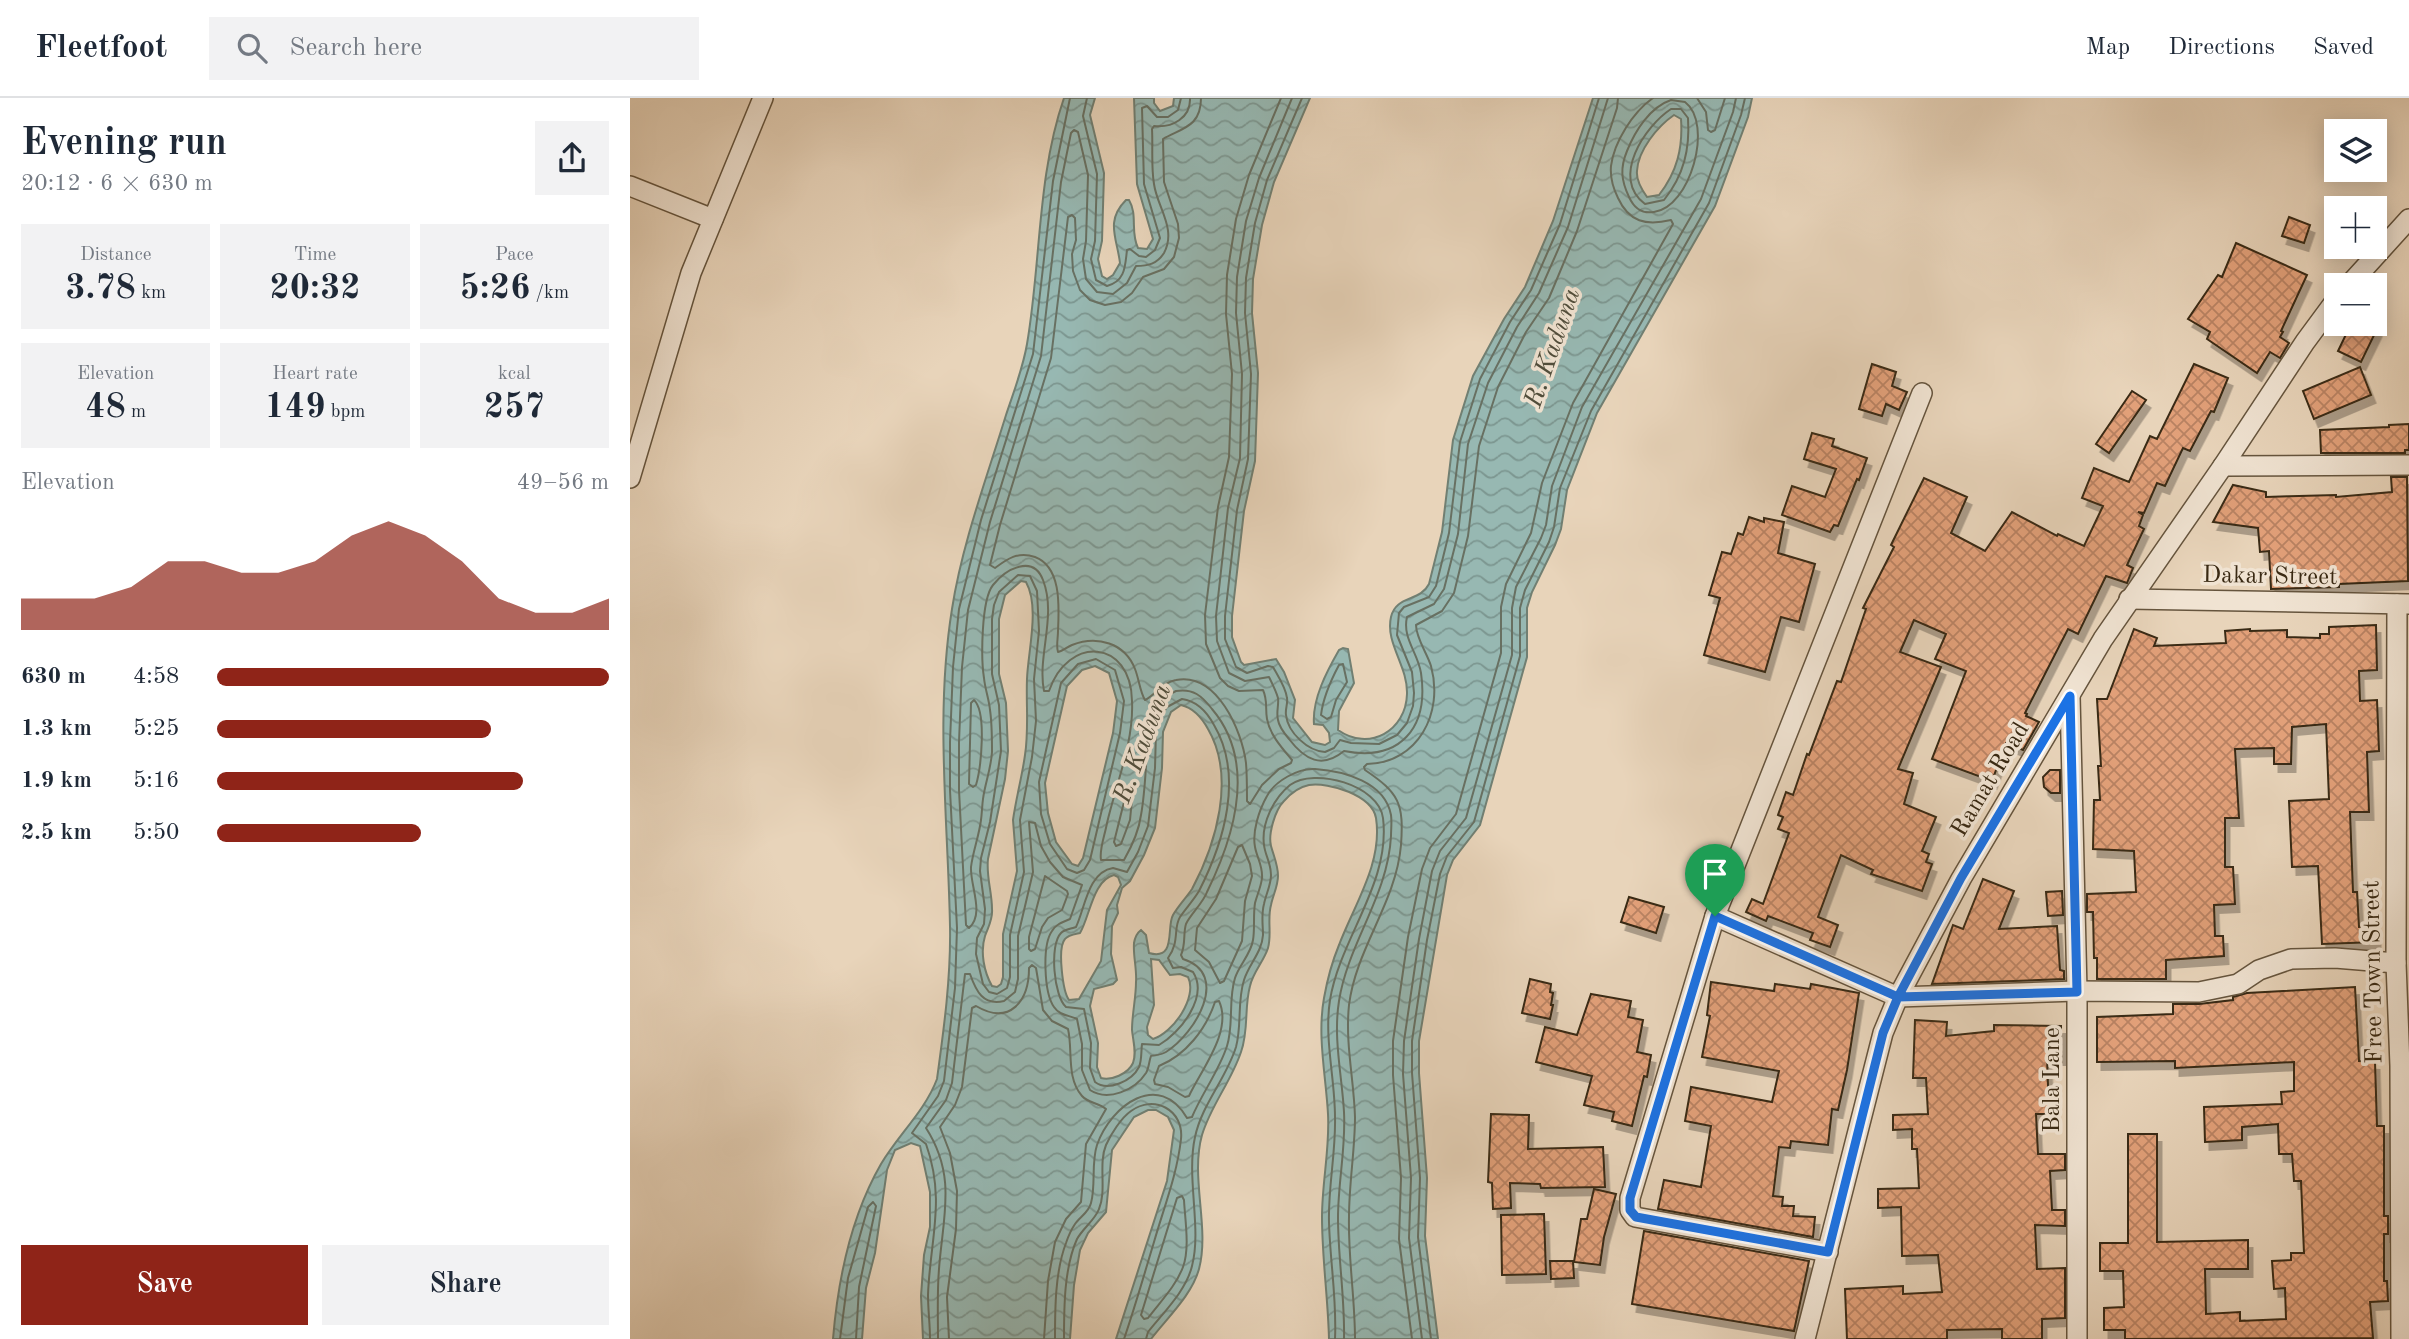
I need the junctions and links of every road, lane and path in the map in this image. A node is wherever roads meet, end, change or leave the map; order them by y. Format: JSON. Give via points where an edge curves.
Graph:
{"nodes":[{"id":1,"x":763,"y":98,"type":"edge"},
{"id":2,"x":630,"y":186,"type":"edge"},
{"id":3,"x":713,"y":219,"type":"junction"},
{"id":4,"x":2409,"y":219,"type":"edge"},
{"id":5,"x":2360,"y":273,"type":"edge"},
{"id":6,"x":2324,"y":316,"type":"edge"},
{"id":7,"x":1922,"y":393,"type":"dead end"},
{"id":8,"x":2223,"y":466,"type":"junction"},
{"id":9,"x":2409,"y":466,"type":"edge"},
{"id":10,"x":630,"y":478,"type":"edge"},
{"id":11,"x":2129,"y":599,"type":"junction"},
{"id":12,"x":2403,"y":604,"type":"edge"},
{"id":13,"x":2070,"y":696,"type":"junction"},
{"id":14,"x":1715,"y":916,"type":"junction"},
{"id":15,"x":2396,"y":962,"type":"junction"},
{"id":16,"x":2077,"y":992,"type":"junction"},
{"id":17,"x":1898,"y":997,"type":"junction"},
{"id":18,"x":2404,"y":1066,"type":"edge"},
{"id":19,"x":1828,"y":1252,"type":"junction"},
{"id":20,"x":1805,"y":1339,"type":"edge"},
{"id":21,"x":2077,"y":1339,"type":"edge"},
{"id":22,"x":2401,"y":1339,"type":"edge"}],
"edges":[{"from":1,"to":3,"type":"street"},
{"from":2,"to":3,"type":"street"},
{"from":3,"to":10,"type":"street","via":[[691,273]]},
{"from":4,"to":5,"type":"street"},
{"from":6,"to":8,"type":"street","name":"Ramat Road"},
{"from":7,"to":14,"type":"street"},
{"from":8,"to":9,"type":"street"},
{"from":8,"to":11,"type":"street","name":"Ramat Road"},
{"from":11,"to":12,"type":"street","name":"Dakar Street"},
{"from":11,"to":13,"type":"street","name":"Ramat Road"},
{"from":12,"to":15,"type":"street","name":"Free Town Street"},
{"from":13,"to":16,"type":"street","name":"Bala Lane"},
{"from":13,"to":17,"type":"street","name":"Ramat Road","via":[[1961,878]]},
{"from":14,"to":17,"type":"street"},
{"from":14,"to":19,"type":"street","via":[[1630,1210],[1636,1217]]},
{"from":15,"to":16,"type":"street","via":[[2291,959],[2259,970],[2238,984],[2199,992]]},
{"from":15,"to":18,"type":"street","name":"Free Town Street"},
{"from":16,"to":17,"type":"street"},
{"from":16,"to":21,"type":"street","name":"Bala Lane"},
{"from":17,"to":19,"type":"street","name":"Ramat Road","via":[[1883,1033]]},
{"from":18,"to":22,"type":"street","name":"Free Town Street"},
{"from":19,"to":20,"type":"street","name":"Ramat Road"}]}
